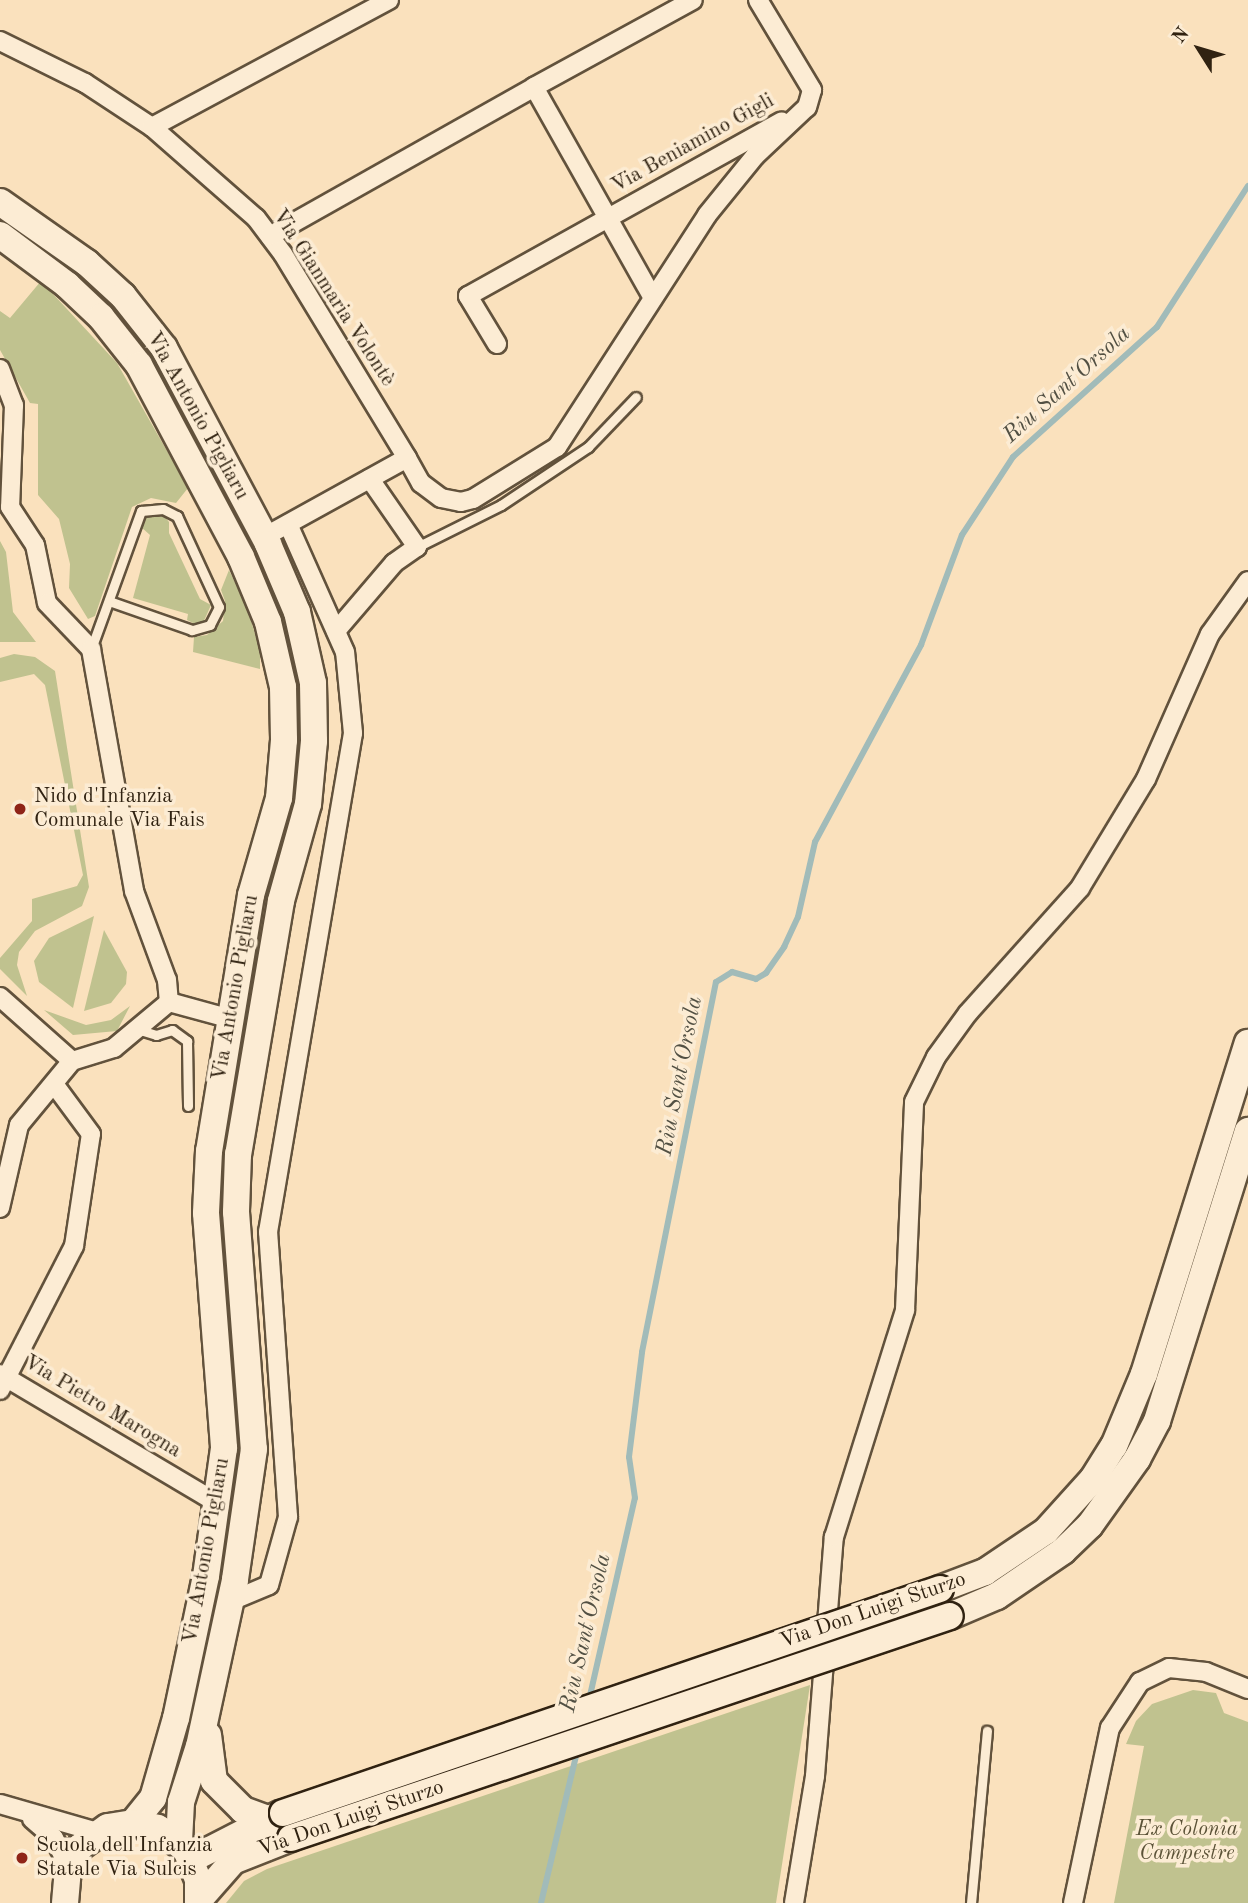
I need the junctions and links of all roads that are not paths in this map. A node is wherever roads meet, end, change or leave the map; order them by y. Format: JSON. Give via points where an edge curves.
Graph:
{"nodes":[{"id":1,"x":389,"y":0,"type":"edge"},
{"id":2,"x":693,"y":0,"type":"edge"},
{"id":3,"x":758,"y":0,"type":"edge"},
{"id":4,"x":0,"y":41,"type":"edge"},
{"id":5,"x":534,"y":87,"type":"junction"},
{"id":6,"x":807,"y":107,"type":"junction"},
{"id":7,"x":152,"y":127,"type":"junction"},
{"id":8,"x":0,"y":202,"type":"edge"},
{"id":9,"x":607,"y":218,"type":"junction"},
{"id":10,"x":0,"y":235,"type":"edge"},
{"id":11,"x":270,"y":236,"type":"junction"},
{"id":12,"x":653,"y":298,"type":"junction"},
{"id":13,"x":497,"y":344,"type":"dead end"},
{"id":14,"x":0,"y":369,"type":"edge"},
{"id":15,"x":636,"y":397,"type":"dead end"},
{"id":16,"x":407,"y":458,"type":"junction"},
{"id":17,"x":370,"y":479,"type":"junction"},
{"id":18,"x":288,"y":524,"type":"junction"},
{"id":19,"x":264,"y":537,"type":"junction"},
{"id":20,"x":416,"y":547,"type":"junction"},
{"id":21,"x":1248,"y":581,"type":"edge"},
{"id":22,"x":109,"y":601,"type":"junction"},
{"id":23,"x":336,"y":631,"type":"junction"},
{"id":24,"x":91,"y":649,"type":"junction"},
{"id":25,"x":0,"y":997,"type":"edge"},
{"id":26,"x":169,"y":1002,"type":"junction"},
{"id":27,"x":230,"y":1019,"type":"junction"},
{"id":28,"x":140,"y":1030,"type":"junction"},
{"id":29,"x":1248,"y":1043,"type":"edge"},
{"id":30,"x":72,"y":1061,"type":"junction"},
{"id":31,"x":54,"y":1084,"type":"junction"},
{"id":32,"x":188,"y":1106,"type":"dead end"},
{"id":33,"x":1248,"y":1131,"type":"edge"},
{"id":34,"x":0,"y":1208,"type":"edge"},
{"id":35,"x":3,"y":1380,"type":"edge"},
{"id":36,"x":216,"y":1502,"type":"junction"},
{"id":37,"x":231,"y":1601,"type":"junction"},
{"id":38,"x":1248,"y":1689,"type":"edge"},
{"id":39,"x":208,"y":1705,"type":"junction"},
{"id":40,"x":987,"y":1731,"type":"dead end"},
{"id":41,"x":0,"y":1804,"type":"edge"},
{"id":42,"x":20,"y":1811,"type":"junction"},
{"id":43,"x":275,"y":1816,"type":"junction"},
{"id":44,"x":133,"y":1823,"type":"junction"},
{"id":45,"x":97,"y":1832,"type":"junction"},
{"id":46,"x":185,"y":1851,"type":"junction"},
{"id":47,"x":68,"y":1866,"type":"junction"},
{"id":48,"x":796,"y":1897,"type":"edge"},
{"id":49,"x":63,"y":1901,"type":"edge"},
{"id":50,"x":198,"y":1902,"type":"edge"},
{"id":51,"x":971,"y":1903,"type":"edge"},
{"id":52,"x":1073,"y":1903,"type":"edge"}],
"edges":[{"from":1,"to":7,"type":"street"},
{"from":2,"to":5,"type":"street"},
{"from":3,"to":6,"type":"street","via":[[812,90]]},
{"from":4,"to":7,"type":"street","name":"Via Gianmaria Volontè","via":[[85,83]]},
{"from":5,"to":9,"type":"street","name":"Via Beniamino Gigli"},
{"from":5,"to":11,"type":"street"},
{"from":6,"to":9,"type":"street","name":"Via Beniamino Gigli"},
{"from":6,"to":12,"type":"street","name":"Via Beniamino Gigli","via":[[738,175]]},
{"from":7,"to":11,"type":"street","name":"Via Gianmaria Volontè","via":[[215,179]]},
{"from":8,"to":19,"type":"main road","name":"Via Antonio Pigliaru","via":[[87,262],[123,296],[164,348]]},
{"from":9,"to":12,"type":"street","name":"Via Beniamino Gigli"},
{"from":9,"to":13,"type":"street","name":"Via Beniamino Gigli","via":[[468,296]]},
{"from":10,"to":27,"type":"main road","name":"Via Antonio Pigliaru","via":[[67,285],[101,317],[139,365],[241,557],[268,622],[283,687],[279,798],[251,895]]},
{"from":11,"to":16,"type":"street","name":"Via Gianmaria Volontè"},
{"from":12,"to":16,"type":"street","name":"Via Beniamino Gigli","via":[[568,434],[544,457],[473,499],[452,502],[421,483]]},
{"from":14,"to":24,"type":"street","via":[[14,405],[10,507],[35,545],[47,603]]},
{"from":15,"to":20,"type":"lane","via":[[588,447],[501,505]]},
{"from":16,"to":17,"type":"street"},
{"from":17,"to":18,"type":"street"},
{"from":17,"to":20,"type":"street"},
{"from":18,"to":19,"type":"street"},
{"from":18,"to":23,"type":"street","name":"Via Antonio Pigliaru"},
{"from":19,"to":37,"type":"main road","name":"Via Antonio Pigliaru","via":[[297,612],[313,683],[314,741],[308,804],[281,901],[238,1154],[236,1212],[254,1449]]},
{"from":20,"to":23,"type":"street","via":[[394,563]]},
{"from":21,"to":48,"type":"street","via":[[1209,634],[1146,779],[1080,888],[968,1013],[936,1057],[914,1102],[905,1310],[834,1537],[816,1776]]},
{"from":22,"to":22,"type":"lane","via":[[135,518],[151,508],[177,516],[219,607],[210,625],[192,630]]},
{"from":22,"to":24,"type":"lane"},
{"from":23,"to":37,"type":"street","name":"Via Antonio Pigliaru","via":[[345,652],[353,733],[268,1232],[288,1517],[269,1585]]},
{"from":24,"to":26,"type":"street","via":[[134,891],[167,979]]},
{"from":25,"to":30,"type":"street"},
{"from":26,"to":27,"type":"street"},
{"from":26,"to":28,"type":"street"},
{"from":27,"to":36,"type":"main road","name":"Via Antonio Pigliaru","via":[[209,1151],[207,1200],[224,1448]]},
{"from":28,"to":30,"type":"street","via":[[114,1048]]},
{"from":28,"to":32,"type":"lane","via":[[156,1035],[172,1030],[187,1041]]},
{"from":29,"to":43,"type":"main road","name":"Via Don Luigi Sturzo","bridge":true,"via":[[1144,1374],[1114,1446],[1085,1488],[1046,1531],[985,1572],[940,1589]]},
{"from":30,"to":31,"type":"street"},
{"from":31,"to":34,"type":"street","via":[[19,1125]]},
{"from":31,"to":35,"type":"street","via":[[91,1134],[74,1246]]},
{"from":33,"to":50,"type":"main road","name":"Via Don Luigi Sturzo","bridge":true,"via":[[1157,1421],[1106,1505],[1063,1551],[997,1596],[950,1616],[233,1861]]},
{"from":35,"to":36,"type":"street","name":"Via Pietro Marogna"},
{"from":36,"to":44,"type":"main road","name":"Via Antonio Pigliaru","via":[[176,1718],[153,1798]]},
{"from":37,"to":39,"type":"main road","name":"Via Antonio Pigliaru"},
{"from":38,"to":52,"type":"street","via":[[1206,1672],[1169,1668],[1140,1682],[1110,1728]]},
{"from":39,"to":43,"type":"main road","via":[[214,1781],[243,1810]]},
{"from":39,"to":46,"type":"main road","name":"Via Antonio Pigliaru","via":[[181,1802]]},
{"from":40,"to":51,"type":"lane"},
{"from":41,"to":42,"type":"street"},
{"from":42,"to":45,"type":"street"},
{"from":42,"to":47,"type":"street","via":[[54,1838]]},
{"from":43,"to":46,"type":"main road","name":"Via Don Luigi Sturzo","via":[[206,1856]]},
{"from":44,"to":45,"type":"main road"},
{"from":44,"to":46,"type":"main road","via":[[158,1828]]},
{"from":45,"to":47,"type":"main road"},
{"from":46,"to":50,"type":"main road","name":"Via Antonio Pigliaru"},
{"from":47,"to":49,"type":"main road"}]}
